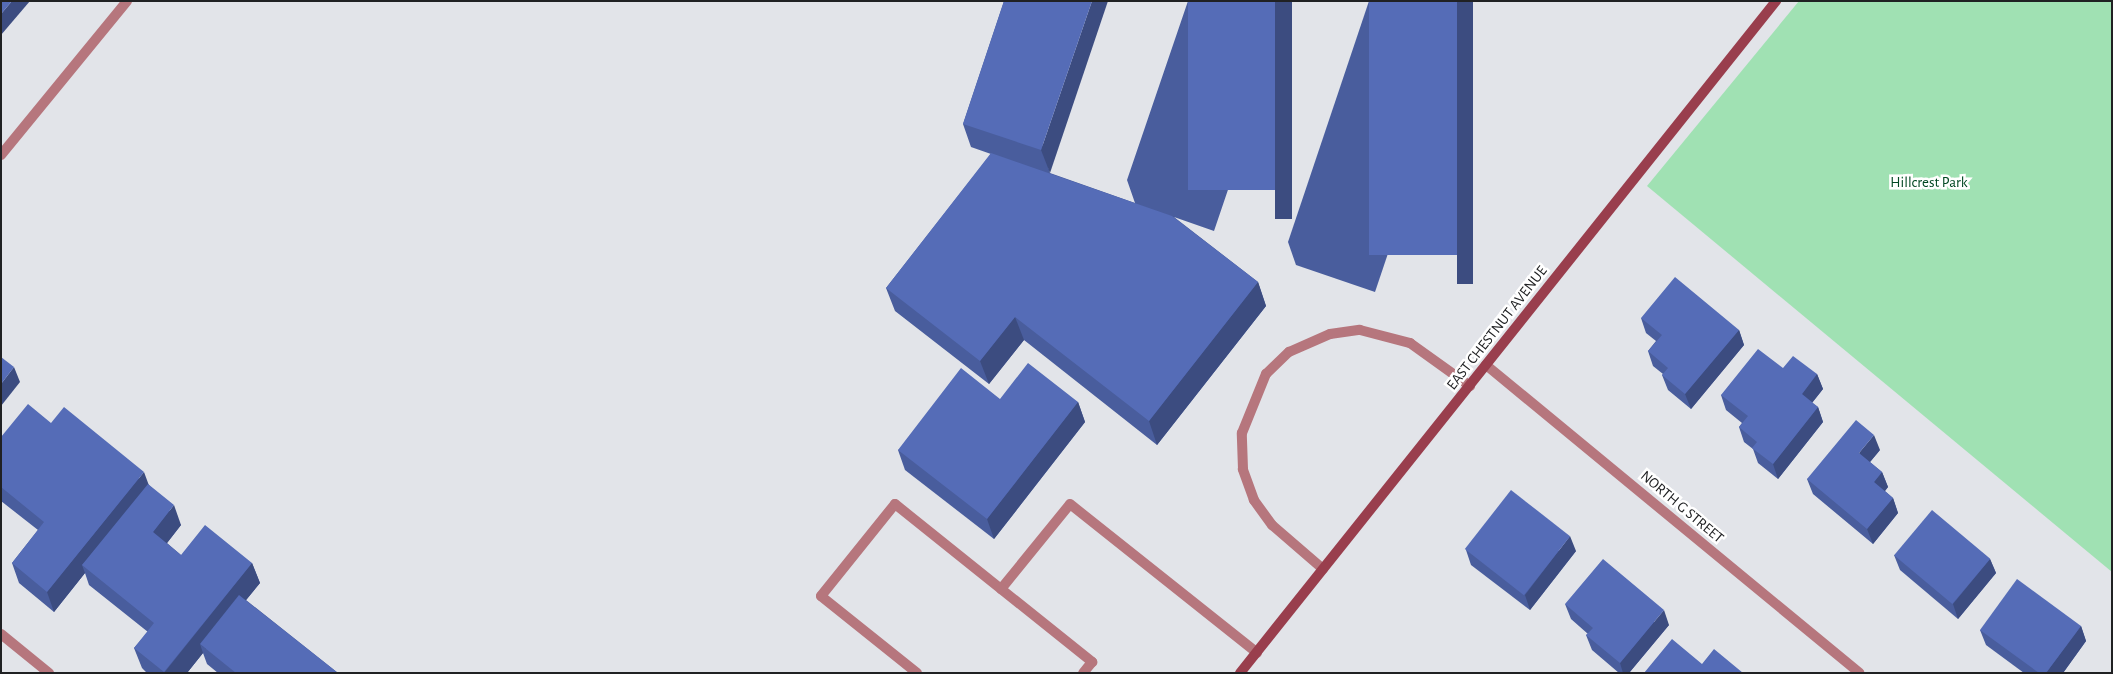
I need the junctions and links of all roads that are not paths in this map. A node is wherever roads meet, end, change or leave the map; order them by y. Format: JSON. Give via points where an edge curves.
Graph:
{"nodes":[{"id":1,"x":127,"y":1,"type":"edge"},
{"id":2,"x":1776,"y":1,"type":"edge"},
{"id":3,"x":1,"y":156,"type":"edge"},
{"id":4,"x":1486,"y":365,"type":"junction"},
{"id":5,"x":1470,"y":386,"type":"junction"},
{"id":6,"x":1323,"y":569,"type":"junction"},
{"id":7,"x":1001,"y":589,"type":"junction"},
{"id":8,"x":1,"y":634,"type":"edge"},
{"id":9,"x":1256,"y":653,"type":"junction"},
{"id":10,"x":49,"y":673,"type":"edge"},
{"id":11,"x":917,"y":673,"type":"edge"},
{"id":12,"x":1084,"y":673,"type":"edge"},
{"id":13,"x":1240,"y":673,"type":"edge"},
{"id":14,"x":1860,"y":673,"type":"edge"}],
"edges":[{"from":1,"to":3,"type":"street"},
{"from":2,"to":4,"type":"street","name":"EAST CHESTNUT AVENUE"},
{"from":4,"to":5,"type":"street","name":"EAST CHESTNUT AVENUE"},
{"from":4,"to":14,"type":"street","name":"NORTH G STREET"},
{"from":5,"to":6,"type":"street","name":"EAST CHESTNUT AVENUE"},
{"from":5,"to":6,"type":"street","via":[[1410,343],[1360,330],[1330,334],[1289,352],[1266,374],[1242,433],[1243,469],[1254,500],[1272,525]]},
{"from":6,"to":9,"type":"street","name":"EAST CHESTNUT AVENUE"},
{"from":7,"to":9,"type":"street","via":[[1070,504]]},
{"from":7,"to":11,"type":"street","via":[[895,504],[821,596]]},
{"from":7,"to":12,"type":"street","via":[[1092,662]]},
{"from":8,"to":10,"type":"street"},
{"from":9,"to":13,"type":"street","name":"EAST CHESTNUT AVENUE"}]}
